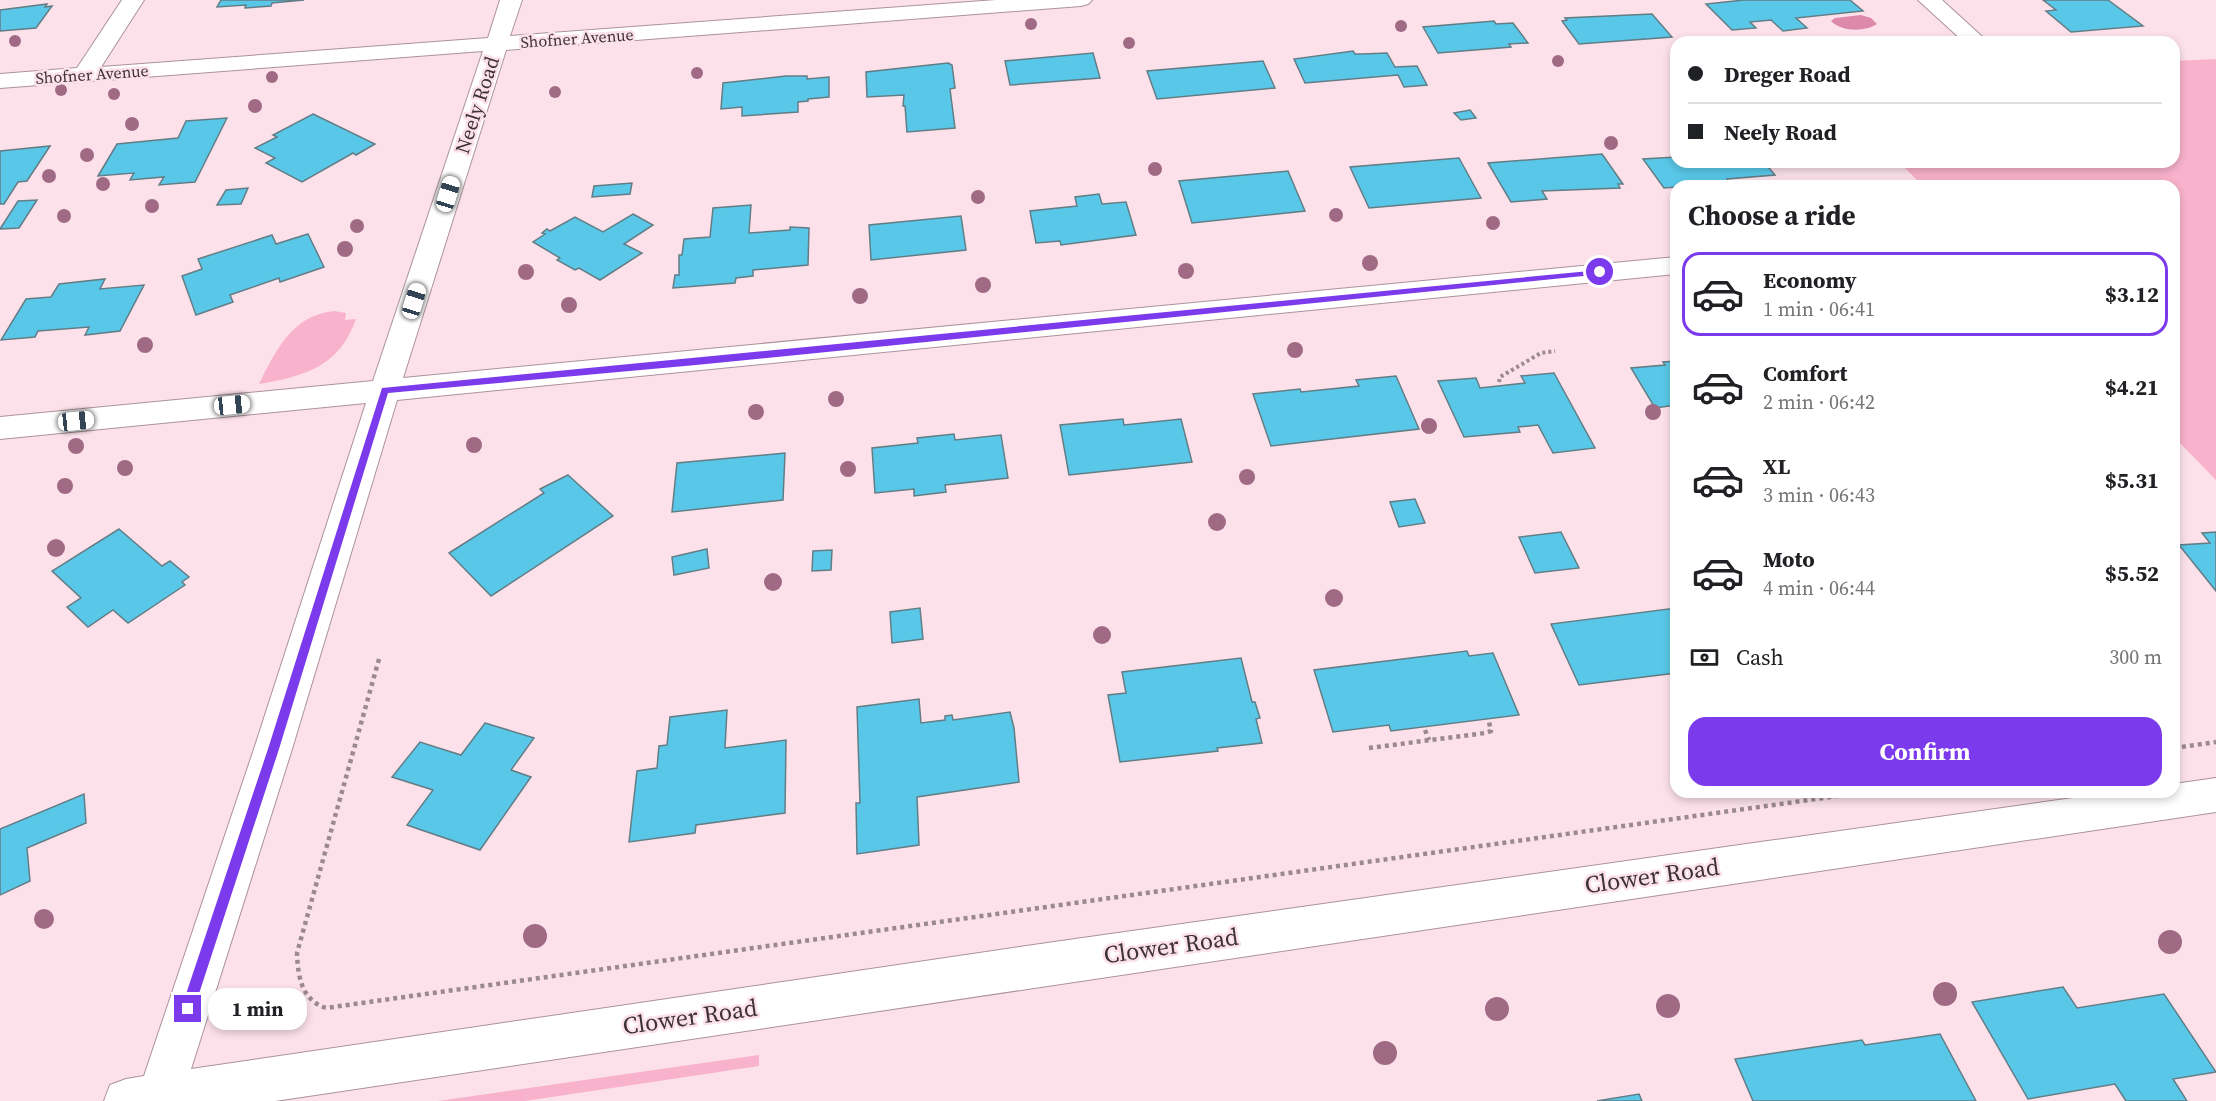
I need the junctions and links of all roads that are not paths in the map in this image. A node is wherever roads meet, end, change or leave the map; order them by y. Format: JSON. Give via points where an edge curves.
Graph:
{"nodes":[{"id":1,"x":133,"y":0,"type":"edge"},
{"id":2,"x":511,"y":0,"type":"edge"},
{"id":3,"x":1082,"y":0,"type":"edge"},
{"id":4,"x":1929,"y":0,"type":"edge"},
{"id":5,"x":1970,"y":36,"type":"edge"},
{"id":6,"x":497,"y":44,"type":"junction"},
{"id":7,"x":85,"y":74,"type":"junction"},
{"id":8,"x":0,"y":81,"type":"edge"},
{"id":9,"x":1670,"y":266,"type":"edge"},
{"id":10,"x":385,"y":390,"type":"junction"},
{"id":11,"x":0,"y":428,"type":"edge"},
{"id":12,"x":2216,"y":795,"type":"edge"},
{"id":13,"x":148,"y":1099,"type":"edge"}],
"edges":[{"from":1,"to":7,"type":"street"},
{"from":2,"to":6,"type":"street","name":"Neely Road"},
{"from":3,"to":6,"type":"street","name":"Shofner Avenue"},
{"from":4,"to":5,"type":"street"},
{"from":6,"to":7,"type":"street","name":"Shofner Avenue"},
{"from":6,"to":10,"type":"street","name":"Neely Road"},
{"from":7,"to":8,"type":"street","name":"Shofner Avenue"},
{"from":9,"to":10,"type":"street"},
{"from":10,"to":11,"type":"street"},
{"from":10,"to":13,"type":"street","name":"Neely Road","via":[[273,749]]},
{"from":12,"to":13,"type":"street","name":"Clower Road"}]}
